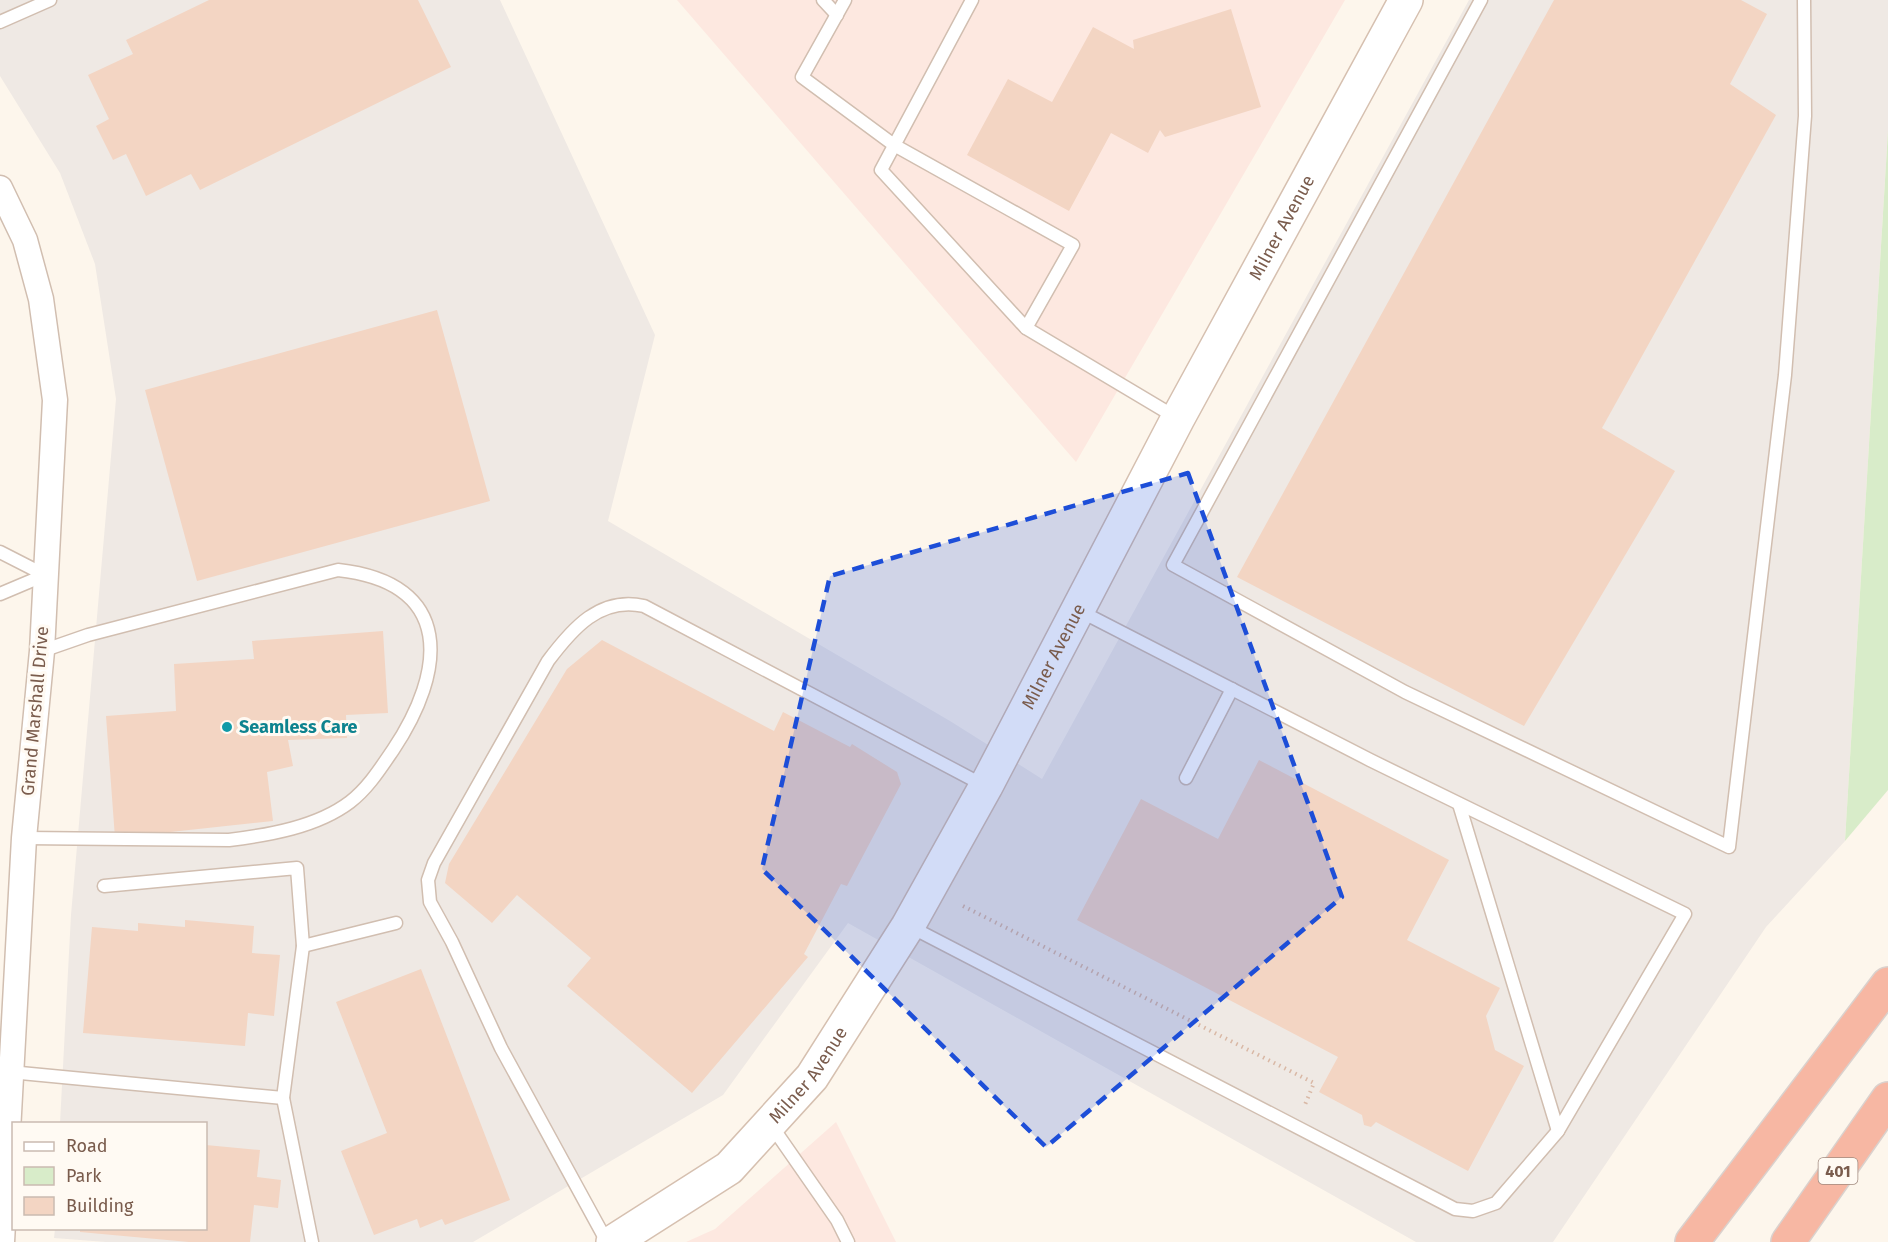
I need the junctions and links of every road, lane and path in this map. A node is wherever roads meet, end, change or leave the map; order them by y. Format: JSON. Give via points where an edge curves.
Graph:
{"nodes":[{"id":1,"x":50,"y":0,"type":"edge"},
{"id":2,"x":823,"y":0,"type":"edge"},
{"id":3,"x":845,"y":0,"type":"edge"},
{"id":4,"x":972,"y":0,"type":"edge"},
{"id":5,"x":1481,"y":0,"type":"edge"},
{"id":6,"x":1804,"y":0,"type":"edge"},
{"id":7,"x":1403,"y":1,"type":"edge"},
{"id":8,"x":837,"y":15,"type":"junction"},
{"id":9,"x":0,"y":22,"type":"edge"},
{"id":10,"x":894,"y":145,"type":"junction"},
{"id":11,"x":0,"y":188,"type":"edge"},
{"id":12,"x":1026,"y":328,"type":"junction"},
{"id":13,"x":1178,"y":418,"type":"junction"},
{"id":14,"x":0,"y":552,"type":"edge"},
{"id":15,"x":45,"y":575,"type":"junction"},
{"id":16,"x":0,"y":594,"type":"edge"},
{"id":17,"x":1078,"y":610,"type":"junction"},
{"id":18,"x":42,"y":651,"type":"junction"},
{"id":19,"x":1232,"y":690,"type":"junction"},
{"id":20,"x":1186,"y":778,"type":"dead end"},
{"id":21,"x":986,"y":786,"type":"junction"},
{"id":22,"x":1459,"y":804,"type":"junction"},
{"id":23,"x":24,"y":838,"type":"junction"},
{"id":24,"x":104,"y":886,"type":"dead end"},
{"id":25,"x":963,"y":906,"type":"dead end"},
{"id":26,"x":396,"y":923,"type":"dead end"},
{"id":27,"x":908,"y":926,"type":"junction"},
{"id":28,"x":303,"y":946,"type":"junction"},
{"id":29,"x":1888,"y":984,"type":"edge"},
{"id":30,"x":10,"y":1072,"type":"junction"},
{"id":31,"x":283,"y":1098,"type":"junction"},
{"id":32,"x":1888,"y":1099,"type":"edge"},
{"id":33,"x":770,"y":1124,"type":"junction"},
{"id":34,"x":1295,"y":1126,"type":"junction"},
{"id":35,"x":1558,"y":1131,"type":"junction"},
{"id":36,"x":2,"y":1242,"type":"edge"},
{"id":37,"x":312,"y":1242,"type":"edge"},
{"id":38,"x":607,"y":1242,"type":"edge"},
{"id":39,"x":613,"y":1242,"type":"edge"},
{"id":40,"x":848,"y":1242,"type":"edge"},
{"id":41,"x":1692,"y":1242,"type":"edge"},
{"id":42,"x":1788,"y":1242,"type":"edge"}],
"edges":[{"from":1,"to":9,"type":"lane"},
{"from":2,"to":8,"type":"lane"},
{"from":3,"to":8,"type":"lane"},
{"from":4,"to":10,"type":"lane"},
{"from":5,"to":6,"type":"lane","via":[[1173,565],[1405,692],[1730,847],[1785,375],[1805,116]]},
{"from":7,"to":13,"type":"street","name":"Milner Avenue"},
{"from":8,"to":10,"type":"lane","via":[[802,77]]},
{"from":10,"to":12,"type":"lane","via":[[881,170]]},
{"from":10,"to":12,"type":"lane","via":[[1072,245]]},
{"from":11,"to":15,"type":"street","name":"Grand Marshall Drive","via":[[25,240],[41,298],[55,400]]},
{"from":12,"to":13,"type":"lane"},
{"from":13,"to":17,"type":"street","name":"Milner Avenue"},
{"from":14,"to":15,"type":"lane"},
{"from":15,"to":16,"type":"lane"},
{"from":15,"to":18,"type":"street","name":"Grand Marshall Drive"},
{"from":17,"to":19,"type":"lane"},
{"from":17,"to":21,"type":"street","name":"Milner Avenue"},
{"from":18,"to":23,"type":"street","name":"Grand Marshall Drive"},
{"from":18,"to":23,"type":"lane","via":[[88,635],[338,570],[376,576],[402,591],[418,606],[427,622],[432,648],[422,696],[405,732],[367,787],[337,811],[262,836],[229,840]]},
{"from":19,"to":20,"type":"lane"},
{"from":19,"to":22,"type":"lane"},
{"from":21,"to":27,"type":"street","name":"Milner Avenue"},
{"from":21,"to":38,"type":"lane","via":[[644,606],[613,604],[582,622],[566,637],[434,863],[428,880],[430,902],[501,1048]]},
{"from":22,"to":35,"type":"lane"},
{"from":22,"to":35,"type":"lane","via":[[1685,914]]},
{"from":23,"to":30,"type":"street","name":"Grand Marshall Drive"},
{"from":24,"to":28,"type":"lane","via":[[297,868]]},
{"from":25,"to":34,"type":"path","via":[[1314,1083]]},
{"from":26,"to":28,"type":"lane"},
{"from":27,"to":33,"type":"street","name":"Milner Avenue","via":[[812,1077]]},
{"from":27,"to":34,"type":"lane"},
{"from":28,"to":31,"type":"lane"},
{"from":29,"to":41,"type":"highway"},
{"from":30,"to":31,"type":"lane"},
{"from":30,"to":36,"type":"street","name":"Grand Marshall Drive"},
{"from":31,"to":37,"type":"lane"},
{"from":32,"to":42,"type":"highway","number":"401"},
{"from":33,"to":39,"type":"street","name":"Milner Avenue","via":[[729,1168]]},
{"from":33,"to":40,"type":"lane"},
{"from":34,"to":35,"type":"lane","via":[[1455,1209],[1473,1211],[1496,1203]]}]}
